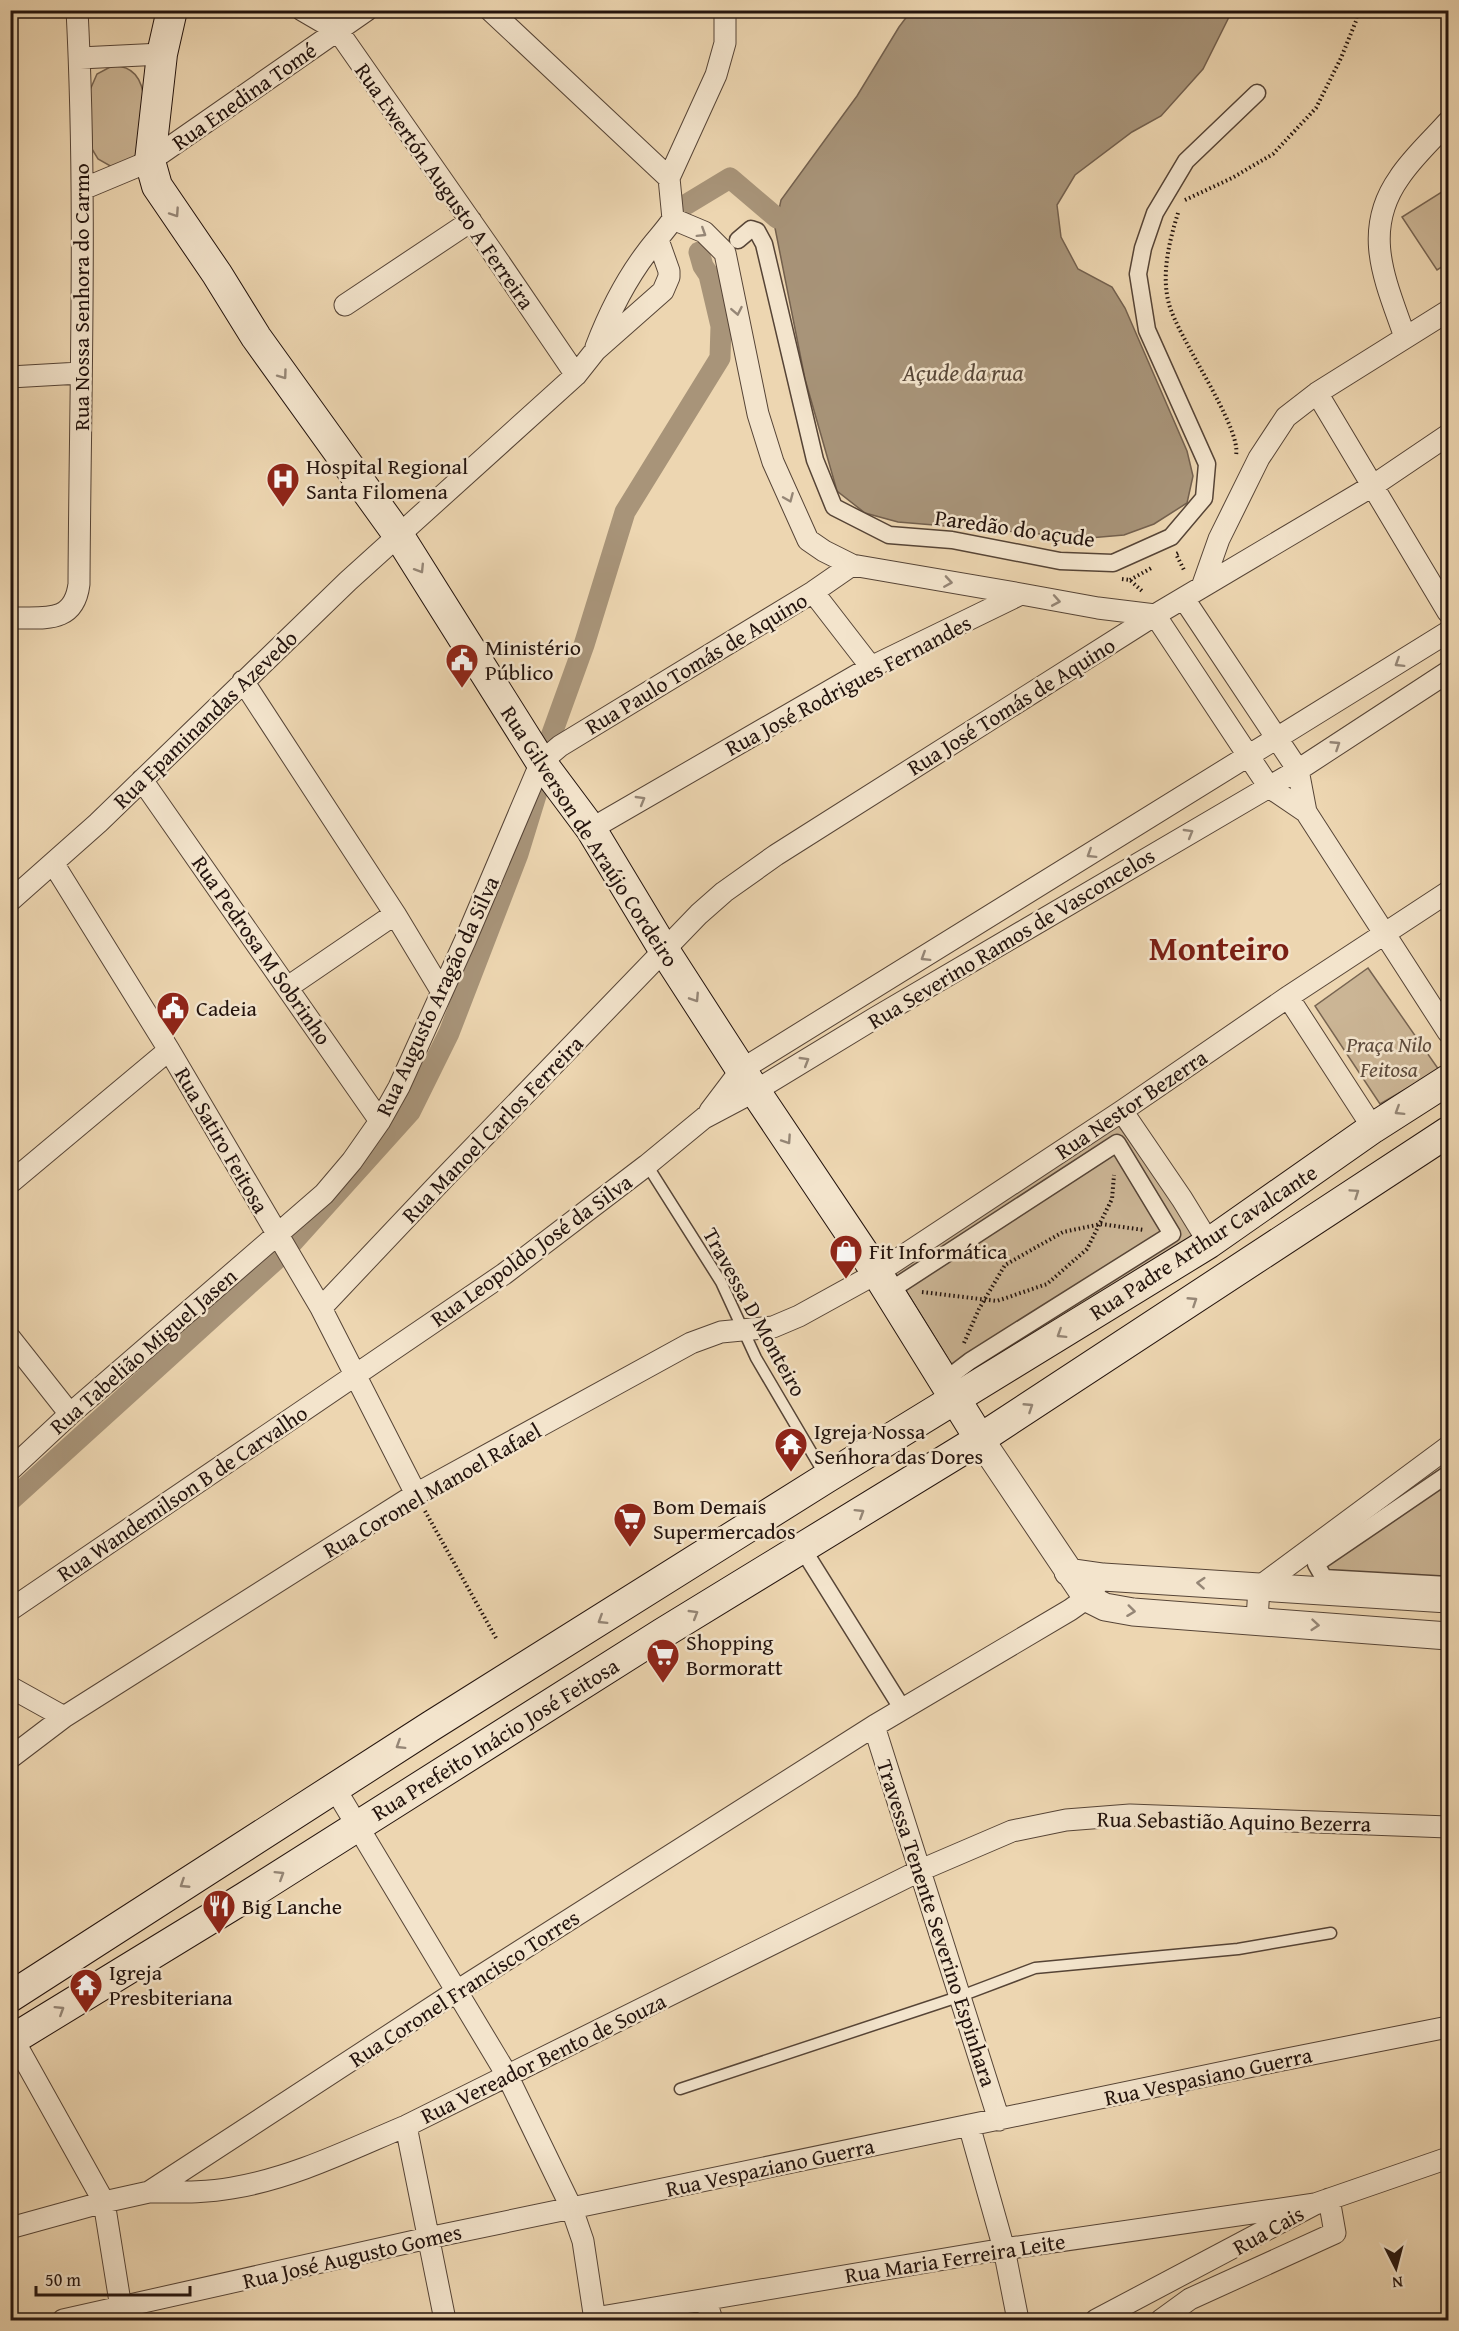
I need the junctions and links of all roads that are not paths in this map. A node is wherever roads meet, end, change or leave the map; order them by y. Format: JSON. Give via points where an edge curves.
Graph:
{"nodes":[{"id":1,"x":77,"y":10,"type":"edge"},
{"id":2,"x":172,"y":10,"type":"edge"},
{"id":3,"x":302,"y":10,"type":"edge"},
{"id":4,"x":367,"y":10,"type":"edge"},
{"id":5,"x":490,"y":10,"type":"edge"},
{"id":6,"x":725,"y":10,"type":"edge"},
{"id":7,"x":338,"y":31,"type":"junction"},
{"id":8,"x":162,"y":54,"type":"junction"},
{"id":9,"x":80,"y":58,"type":"junction"},
{"id":10,"x":1257,"y":93,"type":"dead end"},
{"id":11,"x":1449,"y":122,"type":"edge"},
{"id":12,"x":150,"y":161,"type":"junction"},
{"id":13,"x":669,"y":178,"type":"junction"},
{"id":14,"x":83,"y":189,"type":"junction"},
{"id":15,"x":673,"y":219,"type":"junction"},
{"id":16,"x":471,"y":221,"type":"junction"},
{"id":17,"x":658,"y":240,"type":"junction"},
{"id":18,"x":738,"y":240,"type":"dead end"},
{"id":19,"x":345,"y":304,"type":"dead end"},
{"id":20,"x":1449,"y":311,"type":"edge"},
{"id":21,"x":1405,"y":338,"type":"junction"},
{"id":22,"x":595,"y":351,"type":"junction"},
{"id":23,"x":80,"y":374,"type":"junction"},
{"id":24,"x":576,"y":375,"type":"junction"},
{"id":25,"x":10,"y":377,"type":"edge"},
{"id":26,"x":1317,"y":393,"type":"junction"},
{"id":27,"x":1449,"y":435,"type":"edge"},
{"id":28,"x":1374,"y":485,"type":"junction"},
{"id":29,"x":399,"y":536,"type":"junction"},
{"id":30,"x":852,"y":565,"type":"junction"},
{"id":31,"x":813,"y":592,"type":"junction"},
{"id":32,"x":1193,"y":593,"type":"junction"},
{"id":33,"x":1021,"y":594,"type":"junction"},
{"id":34,"x":1449,"y":612,"type":"edge"},
{"id":35,"x":1159,"y":613,"type":"junction"},
{"id":36,"x":10,"y":618,"type":"edge"},
{"id":37,"x":1449,"y":632,"type":"edge"},
{"id":38,"x":871,"y":668,"type":"junction"},
{"id":39,"x":1449,"y":672,"type":"edge"},
{"id":40,"x":243,"y":681,"type":"junction"},
{"id":41,"x":1278,"y":738,"type":"junction"},
{"id":42,"x":1247,"y":756,"type":"junction"},
{"id":43,"x":541,"y":762,"type":"junction"},
{"id":44,"x":1298,"y":770,"type":"junction"},
{"id":45,"x":142,"y":780,"type":"junction"},
{"id":46,"x":1269,"y":787,"type":"junction"},
{"id":47,"x":1306,"y":812,"type":"junction"},
{"id":48,"x":591,"y":829,"type":"junction"},
{"id":49,"x":1118,"y":838,"type":"junction"},
{"id":50,"x":53,"y":863,"type":"junction"},
{"id":51,"x":1135,"y":865,"type":"junction"},
{"id":52,"x":1449,"y":892,"type":"edge"},
{"id":53,"x":10,"y":902,"type":"edge"},
{"id":54,"x":395,"y":914,"type":"junction"},
{"id":55,"x":1384,"y":933,"type":"junction"},
{"id":56,"x":664,"y":950,"type":"junction"},
{"id":57,"x":288,"y":987,"type":"junction"},
{"id":58,"x":442,"y":992,"type":"junction"},
{"id":59,"x":1288,"y":997,"type":"junction"},
{"id":60,"x":1449,"y":1032,"type":"edge"},
{"id":61,"x":169,"y":1050,"type":"junction"},
{"id":62,"x":1449,"y":1080,"type":"edge"},
{"id":63,"x":748,"y":1081,"type":"junction"},
{"id":64,"x":1122,"y":1111,"type":"junction"},
{"id":65,"x":380,"y":1121,"type":"junction"},
{"id":66,"x":1373,"y":1128,"type":"junction"},
{"id":67,"x":1449,"y":1132,"type":"edge"},
{"id":68,"x":647,"y":1165,"type":"junction"},
{"id":69,"x":10,"y":1183,"type":"edge"},
{"id":70,"x":277,"y":1234,"type":"junction"},
{"id":71,"x":1209,"y":1243,"type":"junction"},
{"id":72,"x":885,"y":1281,"type":"junction"},
{"id":73,"x":321,"y":1308,"type":"junction"},
{"id":74,"x":742,"y":1332,"type":"junction"},
{"id":75,"x":10,"y":1338,"type":"edge"},
{"id":76,"x":354,"y":1376,"type":"junction"},
{"id":77,"x":952,"y":1389,"type":"junction"},
{"id":78,"x":70,"y":1414,"type":"junction"},
{"id":79,"x":980,"y":1439,"type":"junction"},
{"id":80,"x":1449,"y":1447,"type":"edge"},
{"id":81,"x":10,"y":1470,"type":"edge"},
{"id":82,"x":1449,"y":1474,"type":"edge"},
{"id":83,"x":826,"y":1478,"type":"junction"},
{"id":84,"x":416,"y":1494,"type":"junction"},
{"id":85,"x":802,"y":1548,"type":"junction"},
{"id":86,"x":1068,"y":1572,"type":"junction"},
{"id":87,"x":1103,"y":1577,"type":"junction"},
{"id":88,"x":1449,"y":1585,"type":"edge"},
{"id":89,"x":1259,"y":1587,"type":"junction"},
{"id":90,"x":639,"y":1596,"type":"junction"},
{"id":91,"x":1087,"y":1598,"type":"junction"},
{"id":92,"x":1449,"y":1599,"type":"edge"},
{"id":93,"x":10,"y":1610,"type":"edge"},
{"id":94,"x":1257,"y":1620,"type":"junction"},
{"id":95,"x":663,"y":1633,"type":"junction"},
{"id":96,"x":1449,"y":1636,"type":"edge"},
{"id":97,"x":533,"y":1662,"type":"junction"},
{"id":98,"x":10,"y":1687,"type":"edge"},
{"id":99,"x":558,"y":1698,"type":"junction"},
{"id":100,"x":902,"y":1708,"type":"junction"},
{"id":101,"x":64,"y":1716,"type":"junction"},
{"id":102,"x":431,"y":1726,"type":"junction"},
{"id":103,"x":874,"y":1726,"type":"junction"},
{"id":104,"x":10,"y":1758,"type":"edge"},
{"id":105,"x":456,"y":1763,"type":"junction"},
{"id":106,"x":334,"y":1787,"type":"junction"},
{"id":107,"x":358,"y":1827,"type":"junction"},
{"id":108,"x":1449,"y":1827,"type":"edge"},
{"id":109,"x":219,"y":1862,"type":"junction"},
{"id":110,"x":921,"y":1870,"type":"junction"},
{"id":111,"x":244,"y":1898,"type":"junction"},
{"id":112,"x":115,"y":1929,"type":"junction"},
{"id":113,"x":1331,"y":1933,"type":"dead end"},
{"id":114,"x":136,"y":1964,"type":"junction"},
{"id":115,"x":458,"y":1991,"type":"junction"},
{"id":116,"x":961,"y":1996,"type":"junction"},
{"id":117,"x":10,"y":1997,"type":"edge"},
{"id":118,"x":1449,"y":2027,"type":"edge"},
{"id":119,"x":12,"y":2040,"type":"edge"},
{"id":120,"x":507,"y":2075,"type":"junction"},
{"id":121,"x":680,"y":2089,"type":"dead end"},
{"id":122,"x":999,"y":2120,"type":"junction"},
{"id":123,"x":969,"y":2125,"type":"junction"},
{"id":124,"x":406,"y":2126,"type":"junction"},
{"id":125,"x":1449,"y":2158,"type":"edge"},
{"id":126,"x":149,"y":2192,"type":"junction"},
{"id":127,"x":1322,"y":2201,"type":"junction"},
{"id":128,"x":104,"y":2202,"type":"junction"},
{"id":129,"x":572,"y":2209,"type":"junction"},
{"id":130,"x":10,"y":2228,"type":"edge"},
{"id":131,"x":428,"y":2238,"type":"junction"},
{"id":132,"x":1004,"y":2248,"type":"junction"},
{"id":133,"x":709,"y":2311,"type":"edge"},
{"id":134,"x":110,"y":2314,"type":"edge"},
{"id":135,"x":595,"y":2319,"type":"edge"},
{"id":136,"x":63,"y":2320,"type":"edge"},
{"id":137,"x":445,"y":2320,"type":"edge"},
{"id":138,"x":1018,"y":2320,"type":"edge"},
{"id":139,"x":1096,"y":2320,"type":"edge"},
{"id":140,"x":1161,"y":2320,"type":"edge"}],
"edges":[{"from":1,"to":9,"type":"street","name":"Rua Nossa Senhora do Carmo"},
{"from":2,"to":8,"type":"main road"},
{"from":3,"to":7,"type":"street","name":"Rua Ewertón Augusto A Ferreira"},
{"from":4,"to":7,"type":"street","name":"Rua Enedina Tomé"},
{"from":5,"to":13,"type":"street"},
{"from":6,"to":13,"type":"street","via":[[725,43],[716,75]]},
{"from":7,"to":12,"type":"street","name":"Rua Enedina Tomé"},
{"from":7,"to":16,"type":"street","name":"Rua Ewertón Augusto A Ferreira"},
{"from":8,"to":9,"type":"street"},
{"from":8,"to":12,"type":"main road"},
{"from":9,"to":14,"type":"street","name":"Rua Nossa Senhora do Carmo"},
{"from":10,"to":18,"type":"street","name":"Paredão do açude","via":[[1186,160],[1155,213],[1138,274],[1147,330],[1207,464],[1204,498],[1171,537],[1113,562],[1060,561],[952,540],[889,535],[834,507],[815,460],[764,244],[757,231],[751,229]]},
{"from":11,"to":21,"type":"street","via":[[1399,177],[1386,200],[1378,227],[1384,278]]},
{"from":12,"to":14,"type":"street","name":"Rua Enedina Tomé"},
{"from":12,"to":29,"type":"main road","name":"Rua Gilverson de Araújo Cordeiro","one_way":true,"via":[[157,186],[256,337]]},
{"from":13,"to":15,"type":"street"},
{"from":14,"to":23,"type":"street","name":"Rua Nossa Senhora do Carmo"},
{"from":15,"to":17,"type":"street"},
{"from":15,"to":30,"type":"street","one_way":true,"via":[[704,232],[725,253],[758,414],[773,462],[808,540]]},
{"from":16,"to":19,"type":"street"},
{"from":16,"to":24,"type":"street","name":"Rua Ewertón Augusto A Ferreira"},
{"from":17,"to":22,"type":"street","via":[[614,304]]},
{"from":17,"to":22,"type":"street","via":[[669,271],[663,291]]},
{"from":20,"to":21,"type":"street"},
{"from":21,"to":26,"type":"street"},
{"from":22,"to":24,"type":"street","name":"Rua Epaminandas Azevedo"},
{"from":23,"to":25,"type":"street"},
{"from":23,"to":36,"type":"street","name":"Rua Nossa Senhora do Carmo","via":[[79,584],[74,604],[65,613],[50,617]]},
{"from":24,"to":29,"type":"street","name":"Rua Epaminandas Azevedo"},
{"from":26,"to":28,"type":"street"},
{"from":26,"to":32,"type":"street","via":[[1286,417],[1259,458]]},
{"from":27,"to":28,"type":"street","name":"Rua José Tomás de Aquino"},
{"from":28,"to":32,"type":"street","name":"Rua José Tomás de Aquino"},
{"from":28,"to":34,"type":"street"},
{"from":29,"to":40,"type":"street","name":"Rua Epaminandas Azevedo"},
{"from":29,"to":43,"type":"main road","name":"Rua Gilverson de Araújo Cordeiro","one_way":true},
{"from":30,"to":31,"type":"street","name":"Rua Paulo Tomás de Aquino"},
{"from":30,"to":33,"type":"street","one_way":true},
{"from":31,"to":38,"type":"street"},
{"from":31,"to":43,"type":"street","name":"Rua Paulo Tomás de Aquino","via":[[560,746]]},
{"from":32,"to":35,"type":"street","name":"Rua José Tomás de Aquino"},
{"from":32,"to":41,"type":"street"},
{"from":33,"to":35,"type":"street","one_way":true,"via":[[1098,608]]},
{"from":33,"to":38,"type":"street","name":"Rua José Rodrigues Fernandes"},
{"from":35,"to":42,"type":"street"},
{"from":35,"to":56,"type":"street","name":"Rua José Tomás de Aquino","via":[[776,855],[724,892]]},
{"from":37,"to":41,"type":"street","name":"Rua Severino Ramos de Vasconcelos","one_way":true},
{"from":48,"to":38,"type":"street","name":"Rua José Rodrigues Fernandes","one_way":true},
{"from":44,"to":39,"type":"street","name":"Rua Severino Ramos de Vasconcelos","one_way":true},
{"from":40,"to":45,"type":"street","name":"Rua Epaminandas Azevedo"},
{"from":40,"to":54,"type":"street"},
{"from":41,"to":42,"type":"street","name":"Rua Severino Ramos de Vasconcelos"},
{"from":41,"to":44,"type":"street"},
{"from":42,"to":46,"type":"street"},
{"from":42,"to":49,"type":"street","name":"Rua Severino Ramos de Vasconcelos"},
{"from":43,"to":48,"type":"main road","name":"Rua Gilverson de Araújo Cordeiro"},
{"from":43,"to":58,"type":"street","name":"Rua Augusto Aragão da Silva"},
{"from":44,"to":46,"type":"street","name":"Rua Severino Ramos de Vasconcelos"},
{"from":44,"to":47,"type":"street"},
{"from":45,"to":50,"type":"street","name":"Rua Epaminandas Azevedo"},
{"from":45,"to":57,"type":"street","name":"Rua Pedrosa M Sobrinho"},
{"from":46,"to":47,"type":"street"},
{"from":51,"to":46,"type":"street","name":"Rua Severino Ramos de Vasconcelos","one_way":true},
{"from":47,"to":55,"type":"street"},
{"from":48,"to":56,"type":"main road","name":"Rua Gilverson de Araújo Cordeiro"},
{"from":49,"to":51,"type":"street"},
{"from":49,"to":63,"type":"street","name":"Rua Severino Ramos de Vasconcelos","one_way":true},
{"from":50,"to":53,"type":"street","name":"Rua Epaminandas Azevedo"},
{"from":50,"to":61,"type":"street","name":"Rua Satiro Feitosa"},
{"from":63,"to":51,"type":"street","name":"Rua Severino Ramos de Vasconcelos","one_way":true},
{"from":52,"to":55,"type":"street","name":"Rua Nestor Bezerra"},
{"from":54,"to":57,"type":"street"},
{"from":54,"to":58,"type":"street"},
{"from":55,"to":59,"type":"street","name":"Rua Nestor Bezerra"},
{"from":55,"to":60,"type":"street"},
{"from":56,"to":63,"type":"main road","name":"Rua Gilverson de Araújo Cordeiro","one_way":true},
{"from":56,"to":73,"type":"street","name":"Rua Manoel Carlos Ferreira"},
{"from":57,"to":65,"type":"street","name":"Rua Pedrosa M Sobrinho"},
{"from":58,"to":65,"type":"street","name":"Rua Augusto Aragão da Silva"},
{"from":59,"to":64,"type":"street","name":"Rua Nestor Bezerra"},
{"from":59,"to":66,"type":"street"},
{"from":61,"to":69,"type":"street"},
{"from":61,"to":70,"type":"street","name":"Rua Satiro Feitosa"},
{"from":62,"to":66,"type":"main road","name":"Rua Padre Arthur Cavalcante","one_way":true},
{"from":63,"to":68,"type":"street","name":"Rua Leopoldo José da Silva"},
{"from":63,"to":72,"type":"main road","name":"Rua Gilverson de Araújo Cordeiro","one_way":true},
{"from":64,"to":71,"type":"street"},
{"from":64,"to":72,"type":"street","name":"Rua Nestor Bezerra"},
{"from":65,"to":70,"type":"street","name":"Rua Augusto Aragão da Silva","via":[[324,1194]]},
{"from":66,"to":71,"type":"main road","name":"Rua Padre Arthur Cavalcante"},
{"from":79,"to":67,"type":"main road","name":"Rua Padre Arthur Cavalcante","one_way":true},
{"from":68,"to":74,"type":"lane","name":"Travessa D Monteiro","via":[[721,1282]]},
{"from":68,"to":76,"type":"street","name":"Rua Leopoldo José da Silva","via":[[504,1274]]},
{"from":70,"to":73,"type":"street","name":"Rua Satiro Feitosa"},
{"from":70,"to":78,"type":"street","name":"Rua Tabelião Miguel Jasen"},
{"from":71,"to":77,"type":"main road","name":"Rua Padre Arthur Cavalcante","one_way":true},
{"from":72,"to":74,"type":"street","name":"Rua Coronel Manoel Rafael","via":[[773,1327]]},
{"from":72,"to":77,"type":"main road","name":"Rua Gilverson de Araújo Cordeiro"},
{"from":72,"to":77,"type":"street","via":[[1117,1143],[1172,1234],[970,1361]]},
{"from":73,"to":76,"type":"street","name":"Rua Satiro Feitosa"},
{"from":74,"to":83,"type":"lane","name":"Travessa D Monteiro"},
{"from":74,"to":84,"type":"street","name":"Rua Coronel Manoel Rafael","via":[[721,1332],[691,1343]]},
{"from":75,"to":78,"type":"street"},
{"from":76,"to":84,"type":"street","name":"Rua Satiro Feitosa"},
{"from":76,"to":93,"type":"street","name":"Rua Wandemilson B de Carvalho"},
{"from":77,"to":79,"type":"main road","name":"Rua Gilverson de Araújo Cordeiro"},
{"from":77,"to":83,"type":"main road","name":"Rua Prefeito Inácio José Feitosa"},
{"from":78,"to":81,"type":"street","name":"Rua Tabelião Miguel Jasen"},
{"from":85,"to":79,"type":"main road","name":"Rua Prefeito Inácio José Feitosa","one_way":true},
{"from":79,"to":86,"type":"street"},
{"from":80,"to":89,"type":"street"},
{"from":82,"to":88,"type":"street","via":[[1317,1564],[1324,1578]]},
{"from":83,"to":90,"type":"main road","name":"Rua Prefeito Inácio José Feitosa"},
{"from":84,"to":101,"type":"street","name":"Rua Coronel Manoel Rafael"},
{"from":95,"to":85,"type":"main road","name":"Rua Prefeito Inácio José Feitosa","one_way":true},
{"from":85,"to":100,"type":"street"},
{"from":86,"to":87,"type":"street"},
{"from":86,"to":91,"type":"street"},
{"from":89,"to":87,"type":"street","one_way":true},
{"from":87,"to":91,"type":"street"},
{"from":89,"to":92,"type":"street"},
{"from":89,"to":94,"type":"street"},
{"from":90,"to":95,"type":"main road"},
{"from":90,"to":97,"type":"main road","name":"Rua Prefeito Inácio José Feitosa","one_way":true},
{"from":91,"to":94,"type":"street","one_way":true,"via":[[1105,1607],[1133,1612]]},
{"from":91,"to":100,"type":"street","name":"Rua Coronel Francisco Torres"},
{"from":94,"to":96,"type":"street","one_way":true},
{"from":95,"to":99,"type":"main road","name":"Rua Prefeito Inácio José Feitosa"},
{"from":97,"to":99,"type":"main road"},
{"from":97,"to":102,"type":"main road","name":"Rua Prefeito Inácio José Feitosa"},
{"from":98,"to":101,"type":"street"},
{"from":99,"to":105,"type":"main road","name":"Rua Prefeito Inácio José Feitosa"},
{"from":100,"to":103,"type":"street","name":"Rua Coronel Francisco Torres"},
{"from":101,"to":104,"type":"street","name":"Rua Coronel Manoel Rafael"},
{"from":102,"to":105,"type":"main road"},
{"from":102,"to":106,"type":"main road","name":"Rua Prefeito Inácio José Feitosa","one_way":true},
{"from":103,"to":110,"type":"street","name":"Travessa Tenente Severino Espinhara"},
{"from":103,"to":115,"type":"street","name":"Rua Coronel Francisco Torres"},
{"from":105,"to":107,"type":"main road","name":"Rua Prefeito Inácio José Feitosa"},
{"from":106,"to":107,"type":"street"},
{"from":106,"to":109,"type":"main road","name":"Rua Prefeito Inácio José Feitosa"},
{"from":111,"to":107,"type":"main road","name":"Rua Prefeito Inácio José Feitosa","one_way":true},
{"from":107,"to":115,"type":"street"},
{"from":108,"to":110,"type":"street","name":"Rua Sebastião Aquino Bezerra","via":[[1130,1815],[1077,1819],[1012,1831]]},
{"from":109,"to":111,"type":"main road"},
{"from":109,"to":112,"type":"main road","name":"Rua Prefeito Inácio José Feitosa","one_way":true},
{"from":110,"to":116,"type":"street","name":"Travessa Tenente Severino Espinhara"},
{"from":110,"to":120,"type":"street","name":"Rua Vereador Bento de Souza"},
{"from":111,"to":114,"type":"main road","name":"Rua Prefeito Inácio José Feitosa"},
{"from":112,"to":114,"type":"main road"},
{"from":112,"to":117,"type":"main road","name":"Rua Prefeito Inácio José Feitosa"},
{"from":113,"to":116,"type":"lane","via":[[1238,1949],[1035,1968]]},
{"from":119,"to":114,"type":"main road","name":"Rua Prefeito Inácio José Feitosa","one_way":true},
{"from":115,"to":120,"type":"street"},
{"from":115,"to":126,"type":"street","name":"Rua Coronel Francisco Torres"},
{"from":116,"to":121,"type":"lane"},
{"from":116,"to":122,"type":"street","name":"Travessa Tenente Severino Espinhara"},
{"from":118,"to":122,"type":"street","name":"Rua Vespasiano Guerra"},
{"from":119,"to":128,"type":"street"},
{"from":120,"to":124,"type":"street","name":"Rua Vereador Bento de Souza"},
{"from":120,"to":129,"type":"street"},
{"from":122,"to":123,"type":"street","name":"Rua Vespasiano Guerra"},
{"from":123,"to":129,"type":"street","name":"Rua Vespaziano Guerra"},
{"from":123,"to":132,"type":"street"},
{"from":124,"to":126,"type":"street","name":"Rua Vereador Bento de Souza","via":[[291,2174],[257,2183],[211,2191]]},
{"from":124,"to":131,"type":"street"},
{"from":125,"to":127,"type":"street","name":"Rua Cais"},
{"from":126,"to":128,"type":"street","name":"Rua Coronel Francisco Torres"},
{"from":127,"to":132,"type":"street","name":"Rua Maria Ferreira Leite"},
{"from":127,"to":139,"type":"street","name":"Rua Cais"},
{"from":127,"to":140,"type":"street","via":[[1335,2233],[1190,2299]]},
{"from":128,"to":130,"type":"street","name":"Rua Coronel Francisco Torres"},
{"from":128,"to":134,"type":"street"},
{"from":129,"to":131,"type":"street","name":"Rua José Augusto Gomes"},
{"from":129,"to":135,"type":"street","via":[[583,2241]]},
{"from":131,"to":134,"type":"street","name":"Rua José Augusto Gomes"},
{"from":131,"to":137,"type":"street"},
{"from":132,"to":133,"type":"street","name":"Rua Maria Ferreira Leite"},
{"from":132,"to":138,"type":"street"},
{"from":133,"to":135,"type":"street","name":"Rua Maria Ferreira Leite"},
{"from":134,"to":136,"type":"street","name":"Rua José Augusto Gomes"}]}
